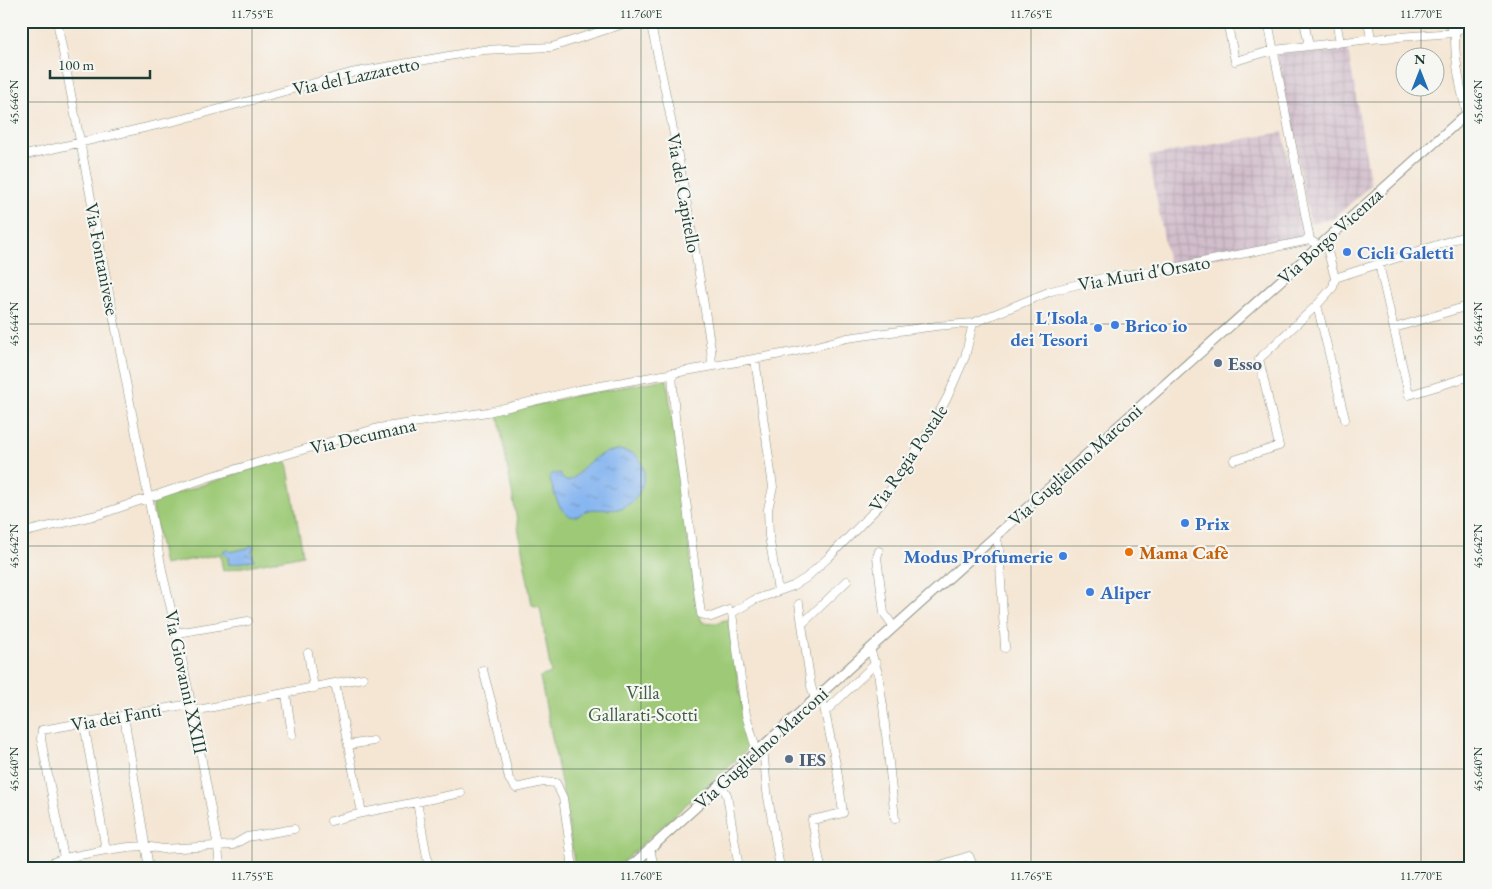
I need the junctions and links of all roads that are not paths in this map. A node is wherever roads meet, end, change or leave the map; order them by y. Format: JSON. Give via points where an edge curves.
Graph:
{"nodes":[{"id":1,"x":57,"y":21,"type":"edge"},
{"id":2,"x":633,"y":21,"type":"edge"},
{"id":3,"x":650,"y":21,"type":"edge"},
{"id":4,"x":1227,"y":21,"type":"edge"},
{"id":5,"x":1268,"y":21,"type":"edge"},
{"id":6,"x":1304,"y":21,"type":"edge"},
{"id":7,"x":1336,"y":21,"type":"edge"},
{"id":8,"x":1368,"y":21,"type":"edge"},
{"id":9,"x":1449,"y":21,"type":"edge"},
{"id":10,"x":1456,"y":21,"type":"edge"},
{"id":11,"x":1470,"y":21,"type":"edge"},
{"id":12,"x":1454,"y":33,"type":"junction"},
{"id":13,"x":1371,"y":39,"type":"junction"},
{"id":14,"x":1340,"y":42,"type":"junction"},
{"id":15,"x":1309,"y":46,"type":"junction"},
{"id":16,"x":1274,"y":50,"type":"junction"},
{"id":17,"x":1468,"y":112,"type":"edge"},
{"id":18,"x":1471,"y":125,"type":"edge"},
{"id":19,"x":80,"y":143,"type":"junction"},
{"id":20,"x":21,"y":156,"type":"edge"},
{"id":21,"x":1471,"y":234,"type":"edge"},
{"id":22,"x":1310,"y":240,"type":"junction"},
{"id":23,"x":1322,"y":243,"type":"junction"},
{"id":24,"x":1379,"y":264,"type":"junction"},
{"id":25,"x":1335,"y":278,"type":"junction"},
{"id":26,"x":1316,"y":305,"type":"junction"},
{"id":27,"x":1471,"y":305,"type":"edge"},
{"id":28,"x":973,"y":323,"type":"junction"},
{"id":29,"x":1394,"y":328,"type":"junction"},
{"id":30,"x":755,"y":359,"type":"junction"},
{"id":31,"x":1189,"y":362,"type":"joint"},
{"id":32,"x":712,"y":366,"type":"junction"},
{"id":33,"x":672,"y":373,"type":"junction"},
{"id":34,"x":1471,"y":376,"type":"edge"},
{"id":35,"x":1345,"y":419,"type":"dead end"},
{"id":36,"x":1234,"y":460,"type":"dead end"},
{"id":37,"x":148,"y":497,"type":"junction"},
{"id":38,"x":21,"y":533,"type":"edge"},
{"id":39,"x":996,"y":536,"type":"junction"},
{"id":40,"x":879,"y":551,"type":"dead end"},
{"id":41,"x":848,"y":581,"type":"dead end"},
{"id":42,"x":778,"y":591,"type":"junction"},
{"id":43,"x":799,"y":604,"type":"dead end"},
{"id":44,"x":732,"y":613,"type":"junction"},
{"id":45,"x":248,"y":621,"type":"dead end"},
{"id":46,"x":802,"y":624,"type":"junction"},
{"id":47,"x":894,"y":627,"type":"junction"},
{"id":48,"x":177,"y":633,"type":"junction"},
{"id":49,"x":1005,"y":648,"type":"dead end"},
{"id":50,"x":870,"y":649,"type":"junction"},
{"id":51,"x":308,"y":653,"type":"dead end"},
{"id":52,"x":876,"y":663,"type":"junction"},
{"id":53,"x":483,"y":670,"type":"dead end"},
{"id":54,"x":362,"y":678,"type":"dead end"},
{"id":55,"x":335,"y":683,"type":"junction"},
{"id":56,"x":314,"y":688,"type":"junction"},
{"id":57,"x":289,"y":693,"type":"junction"},
{"id":58,"x":818,"y":696,"type":"junction"},
{"id":59,"x":192,"y":708,"type":"junction"},
{"id":60,"x":826,"y":711,"type":"junction"},
{"id":61,"x":124,"y":716,"type":"junction"},
{"id":62,"x":84,"y":723,"type":"junction"},
{"id":63,"x":292,"y":735,"type":"dead end"},
{"id":64,"x":373,"y":741,"type":"dead end"},
{"id":65,"x":348,"y":745,"type":"junction"},
{"id":66,"x":760,"y":749,"type":"junction"},
{"id":67,"x":721,"y":784,"type":"junction"},
{"id":68,"x":461,"y":793,"type":"dead end"},
{"id":69,"x":417,"y":802,"type":"junction"},
{"id":70,"x":362,"y":813,"type":"junction"},
{"id":71,"x":895,"y":819,"type":"dead end"},
{"id":72,"x":331,"y":821,"type":"dead end"},
{"id":73,"x":294,"y":829,"type":"dead end"},
{"id":74,"x":145,"y":846,"type":"junction"},
{"id":75,"x":218,"y":847,"type":"junction"},
{"id":76,"x":650,"y":848,"type":"junction"},
{"id":77,"x":106,"y":850,"type":"junction"},
{"id":78,"x":64,"y":858,"type":"junction"},
{"id":79,"x":40,"y":868,"type":"edge"},
{"id":80,"x":149,"y":868,"type":"edge"},
{"id":81,"x":220,"y":868,"type":"edge"},
{"id":82,"x":429,"y":868,"type":"edge"},
{"id":83,"x":573,"y":868,"type":"edge"},
{"id":84,"x":628,"y":868,"type":"edge"},
{"id":85,"x":654,"y":868,"type":"edge"},
{"id":86,"x":738,"y":868,"type":"edge"},
{"id":87,"x":780,"y":868,"type":"edge"},
{"id":88,"x":820,"y":868,"type":"edge"},
{"id":89,"x":932,"y":868,"type":"edge"},
{"id":90,"x":974,"y":868,"type":"edge"}],
"edges":[{"from":1,"to":19,"type":"street","name":"Via Fontanivese"},
{"from":2,"to":19,"type":"street","name":"Via del Lazzaretto","via":[[552,47],[483,50],[351,73],[183,119]]},
{"from":3,"to":32,"type":"street","name":"Via del Capitello","via":[[685,196]]},
{"from":4,"to":16,"type":"street","via":[[1235,61]]},
{"from":5,"to":16,"type":"street"},
{"from":6,"to":15,"type":"street"},
{"from":7,"to":14,"type":"street"},
{"from":8,"to":13,"type":"street"},
{"from":9,"to":12,"type":"street"},
{"from":10,"to":12,"type":"street"},
{"from":11,"to":12,"type":"street"},
{"from":12,"to":13,"type":"street"},
{"from":12,"to":17,"type":"street"},
{"from":13,"to":14,"type":"street"},
{"from":14,"to":15,"type":"street"},
{"from":15,"to":16,"type":"street"},
{"from":16,"to":22,"type":"street"},
{"from":17,"to":18,"type":"street"},
{"from":17,"to":23,"type":"street","name":"Via Borgo Vicenza"},
{"from":19,"to":20,"type":"street","name":"Via del Lazzaretto"},
{"from":19,"to":37,"type":"street","name":"Via Fontanivese"},
{"from":21,"to":24,"type":"street"},
{"from":22,"to":23,"type":"street"},
{"from":22,"to":28,"type":"street","name":"Via Muri d'Orsato","via":[[1158,271],[1107,277],[1051,291]]},
{"from":23,"to":25,"type":"street"},
{"from":23,"to":31,"type":"street","name":"Via Borgo Vicenza"},
{"from":24,"to":25,"type":"street"},
{"from":24,"to":29,"type":"street"},
{"from":25,"to":26,"type":"street","via":[[1333,287]]},
{"from":26,"to":35,"type":"street"},
{"from":26,"to":36,"type":"street","via":[[1259,358],[1279,446]]},
{"from":27,"to":29,"type":"street"},
{"from":28,"to":30,"type":"street","name":"Via Muri d'Orsato","via":[[847,338]]},
{"from":28,"to":42,"type":"street","name":"Via Regia Postale","via":[[965,357],[947,398],[881,504],[806,578]]},
{"from":29,"to":34,"type":"street","via":[[1409,394]]},
{"from":30,"to":32,"type":"street","name":"Via Decumana"},
{"from":30,"to":42,"type":"street","via":[[774,487],[768,509],[768,536]]},
{"from":31,"to":39,"type":"street","name":"Via Guglielmo Marconi"},
{"from":32,"to":33,"type":"street","name":"Via Decumana"},
{"from":33,"to":37,"type":"street","name":"Via Decumana","via":[[578,390],[488,412],[378,428]]},
{"from":33,"to":44,"type":"street","name":"Via Regia Postale","via":[[701,614],[711,617],[729,610]]},
{"from":37,"to":38,"type":"street","name":"Via Decumana","via":[[101,514]]},
{"from":37,"to":48,"type":"street","name":"Via Giovanni XXIII"},
{"from":39,"to":47,"type":"street","name":"Via Guglielmo Marconi"},
{"from":39,"to":49,"type":"street"},
{"from":40,"to":47,"type":"street","via":[[884,613]]},
{"from":41,"to":46,"type":"street"},
{"from":42,"to":44,"type":"street","name":"Via Regia Postale"},
{"from":43,"to":46,"type":"street"},
{"from":44,"to":66,"type":"street","via":[[746,714]]},
{"from":45,"to":48,"type":"street"},
{"from":46,"to":58,"type":"street","via":[[811,686]]},
{"from":47,"to":50,"type":"street","name":"Via Guglielmo Marconi"},
{"from":48,"to":59,"type":"street","name":"Via Giovanni XXIII"},
{"from":50,"to":52,"type":"street"},
{"from":50,"to":58,"type":"street","name":"Via Guglielmo Marconi"},
{"from":51,"to":56,"type":"street"},
{"from":52,"to":60,"type":"street"},
{"from":52,"to":71,"type":"street"},
{"from":53,"to":83,"type":"street","via":[[509,778],[516,788],[543,782],[556,783],[563,798]]},
{"from":54,"to":55,"type":"street","name":"Via dei Fanti"},
{"from":55,"to":56,"type":"street","name":"Via dei Fanti"},
{"from":55,"to":65,"type":"street"},
{"from":56,"to":57,"type":"street","name":"Via dei Fanti"},
{"from":57,"to":59,"type":"street","name":"Via dei Fanti"},
{"from":57,"to":63,"type":"street"},
{"from":58,"to":60,"type":"street"},
{"from":58,"to":66,"type":"street","name":"Via Guglielmo Marconi"},
{"from":59,"to":61,"type":"street","name":"Via dei Fanti"},
{"from":59,"to":75,"type":"street","name":"Via Giovanni XXIII"},
{"from":60,"to":88,"type":"street","via":[[843,813],[812,820]]},
{"from":61,"to":62,"type":"street","name":"Via dei Fanti"},
{"from":61,"to":74,"type":"street"},
{"from":62,"to":77,"type":"street"},
{"from":62,"to":78,"type":"street","name":"Via dei Fanti","via":[[42,730],[41,739]]},
{"from":64,"to":65,"type":"street"},
{"from":65,"to":70,"type":"street"},
{"from":66,"to":67,"type":"street","name":"Via Guglielmo Marconi"},
{"from":66,"to":87,"type":"street"},
{"from":67,"to":76,"type":"street","name":"Via Guglielmo Marconi"},
{"from":67,"to":86,"type":"street","via":[[728,802]]},
{"from":68,"to":69,"type":"street"},
{"from":69,"to":70,"type":"street"},
{"from":69,"to":82,"type":"street"},
{"from":70,"to":72,"type":"street"},
{"from":73,"to":75,"type":"street","via":[[247,837],[233,845]]},
{"from":74,"to":75,"type":"street","via":[[163,849]]},
{"from":74,"to":77,"type":"street"},
{"from":74,"to":80,"type":"street"},
{"from":75,"to":81,"type":"street","name":"Via Giovanni XXIII"},
{"from":76,"to":84,"type":"street","name":"Via Guglielmo Marconi"},
{"from":76,"to":85,"type":"street"},
{"from":77,"to":78,"type":"street"},
{"from":78,"to":79,"type":"street"},
{"from":89,"to":90,"type":"street","via":[[968,856]]}]}
